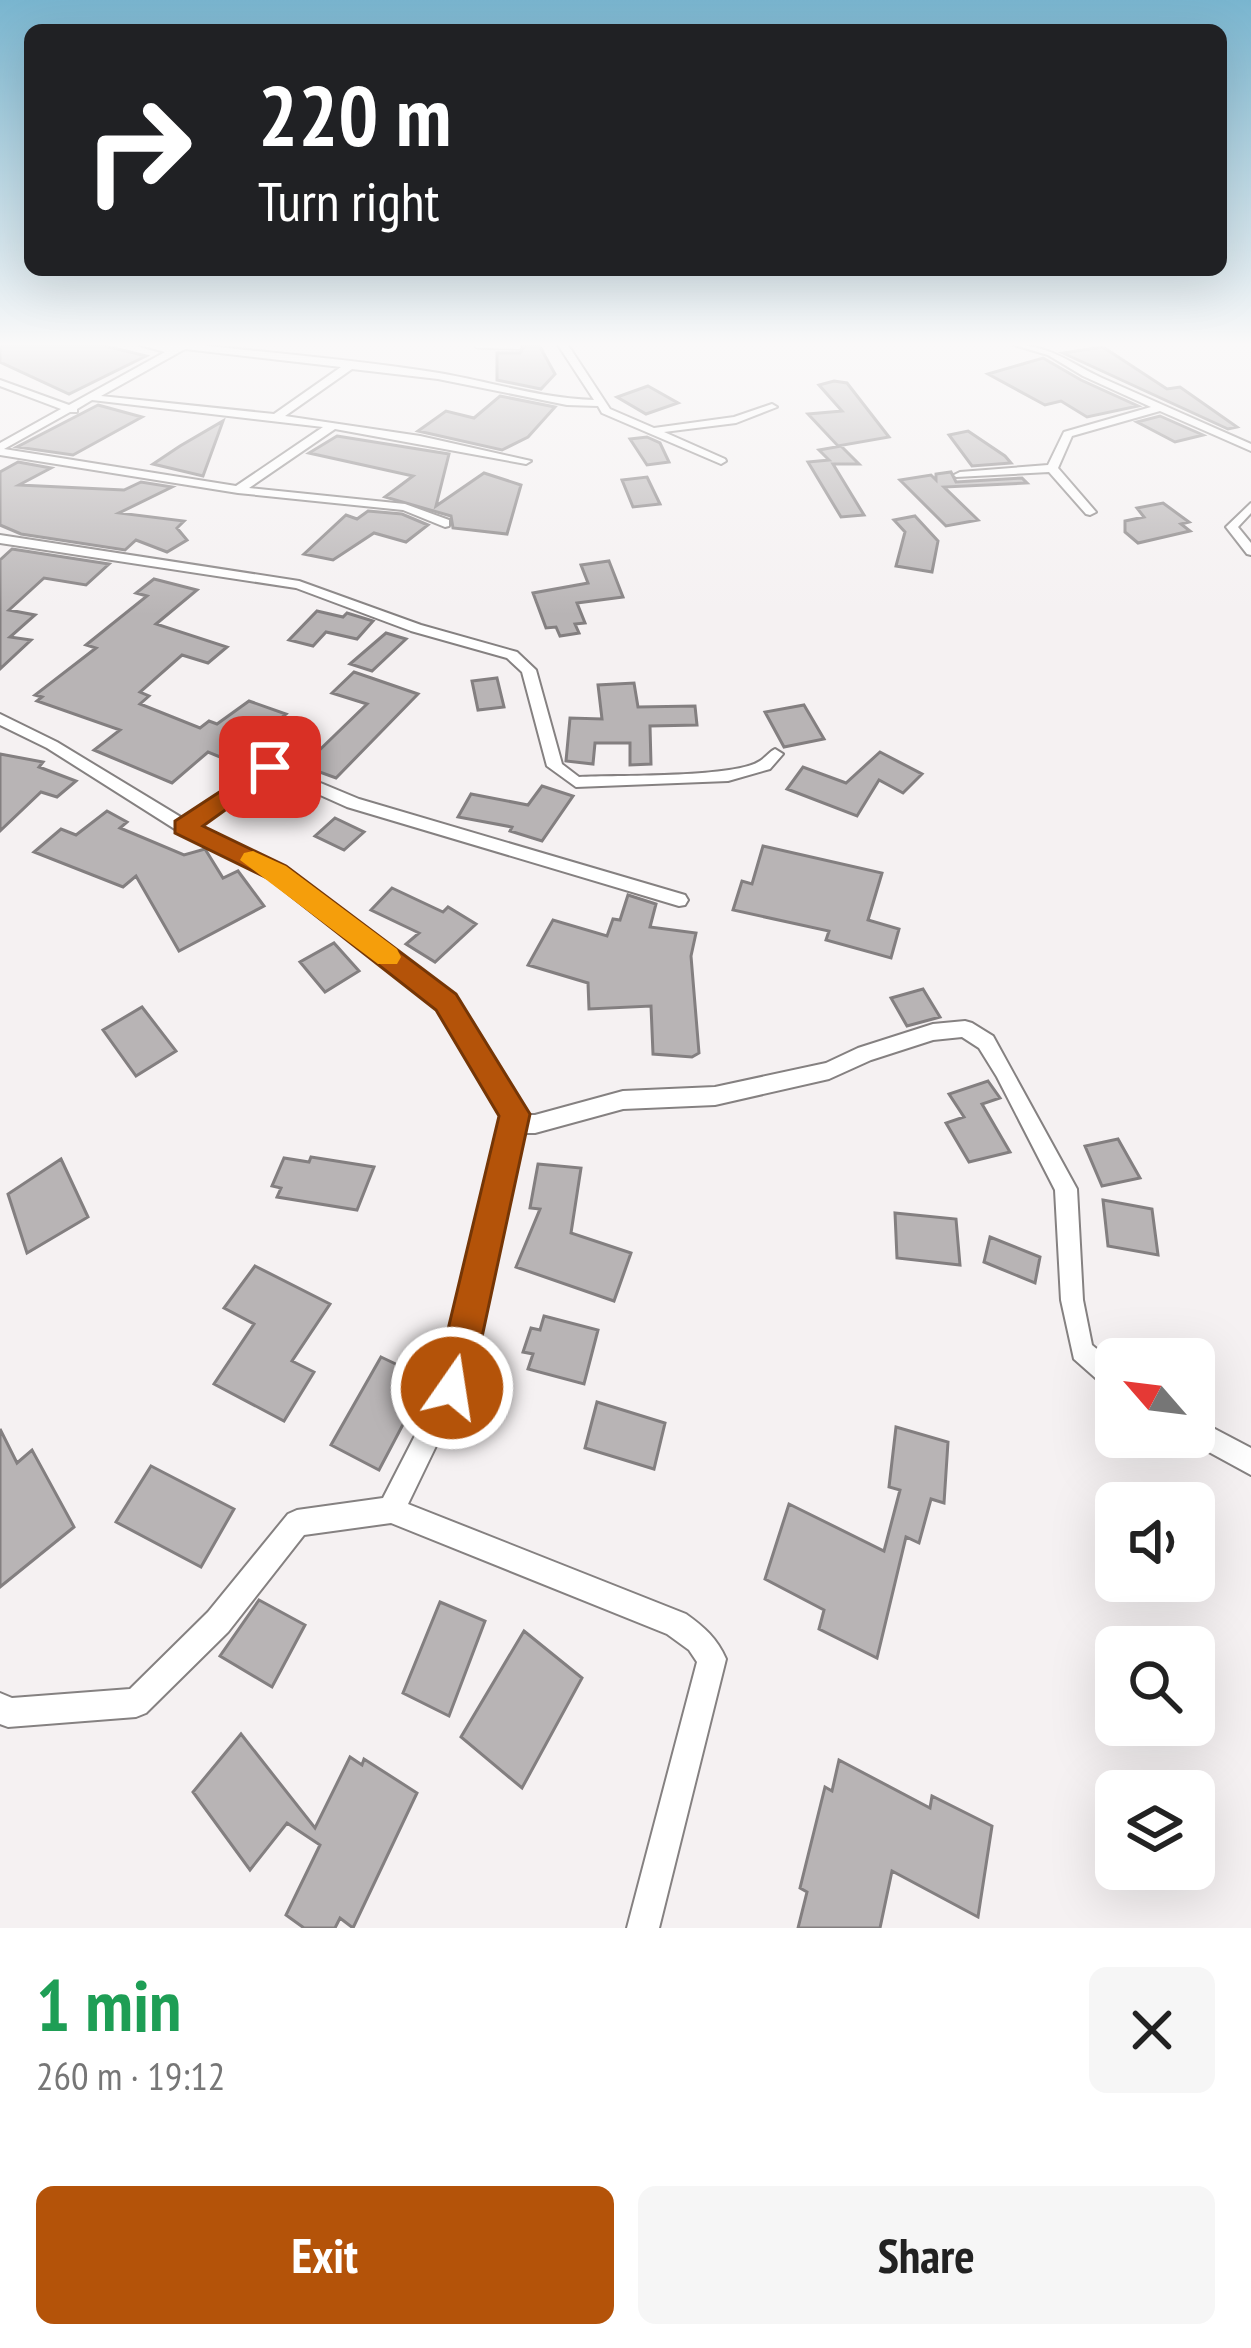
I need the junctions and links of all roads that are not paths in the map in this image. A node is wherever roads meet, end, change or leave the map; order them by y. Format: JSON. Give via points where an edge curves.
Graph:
{"nodes":[{"id":1,"x":319,"y":435,"type":"edge"},
{"id":2,"x":382,"y":435,"type":"edge"},
{"id":3,"x":659,"y":435,"type":"edge"},
{"id":4,"x":1070,"y":435,"type":"edge"},
{"id":5,"x":1221,"y":435,"type":"edge"},
{"id":6,"x":1251,"y":448,"type":"edge"},
{"id":7,"x":0,"y":449,"type":"edge"},
{"id":8,"x":526,"y":461,"type":"dead end"},
{"id":9,"x":721,"y":461,"type":"dead end"},
{"id":10,"x":1052,"y":468,"type":"junction"},
{"id":11,"x":960,"y":475,"type":"dead end"},
{"id":12,"x":238,"y":490,"type":"junction"},
{"id":13,"x":1251,"y":506,"type":"edge"},
{"id":14,"x":1090,"y":512,"type":"dead end"},
{"id":15,"x":445,"y":523,"type":"dead end"},
{"id":16,"x":2,"y":543,"type":"edge"},
{"id":17,"x":1251,"y":551,"type":"edge"},
{"id":18,"x":0,"y":719,"type":"edge"},
{"id":19,"x":775,"y":754,"type":"dead end"},
{"id":20,"x":184,"y":827,"type":"junction"},
{"id":21,"x":679,"y":900,"type":"dead end"},
{"id":22,"x":513,"y":1124,"type":"junction"},
{"id":23,"x":1095,"y":1362,"type":"edge"},
{"id":24,"x":1215,"y":1442,"type":"edge"},
{"id":25,"x":1251,"y":1462,"type":"edge"},
{"id":26,"x":391,"y":1510,"type":"junction"},
{"id":27,"x":0,"y":1707,"type":"edge"},
{"id":28,"x":643,"y":1928,"type":"edge"}],
"edges":[{"from":1,"to":12,"type":"street"},
{"from":2,"to":8,"type":"street"},
{"from":3,"to":9,"type":"street"},
{"from":4,"to":10,"type":"street"},
{"from":5,"to":6,"type":"street"},
{"from":7,"to":12,"type":"street"},
{"from":10,"to":11,"type":"street"},
{"from":10,"to":14,"type":"street"},
{"from":12,"to":15,"type":"street","via":[[405,507]]},
{"from":13,"to":17,"type":"street","via":[[1232,527]]},
{"from":16,"to":19,"type":"street","via":[[299,585],[512,656],[529,670],[555,766],[576,782],[728,776]]},
{"from":18,"to":20,"type":"street"},
{"from":20,"to":21,"type":"street","via":[[270,767],[353,802]]},
{"from":20,"to":22,"type":"street","via":[[278,872],[446,1002],[515,1114]]},
{"from":22,"to":23,"type":"street","via":[[623,1100],[715,1096],[830,1071],[965,1028],[986,1042],[1066,1189],[1072,1300],[1082,1351]]},
{"from":22,"to":26,"type":"street","via":[[452,1388]]},
{"from":24,"to":25,"type":"street"},
{"from":26,"to":27,"type":"street","via":[[297,1523],[218,1622],[136,1703],[8,1713]]},
{"from":26,"to":28,"type":"street","via":[[676,1624],[712,1659]]}]}
